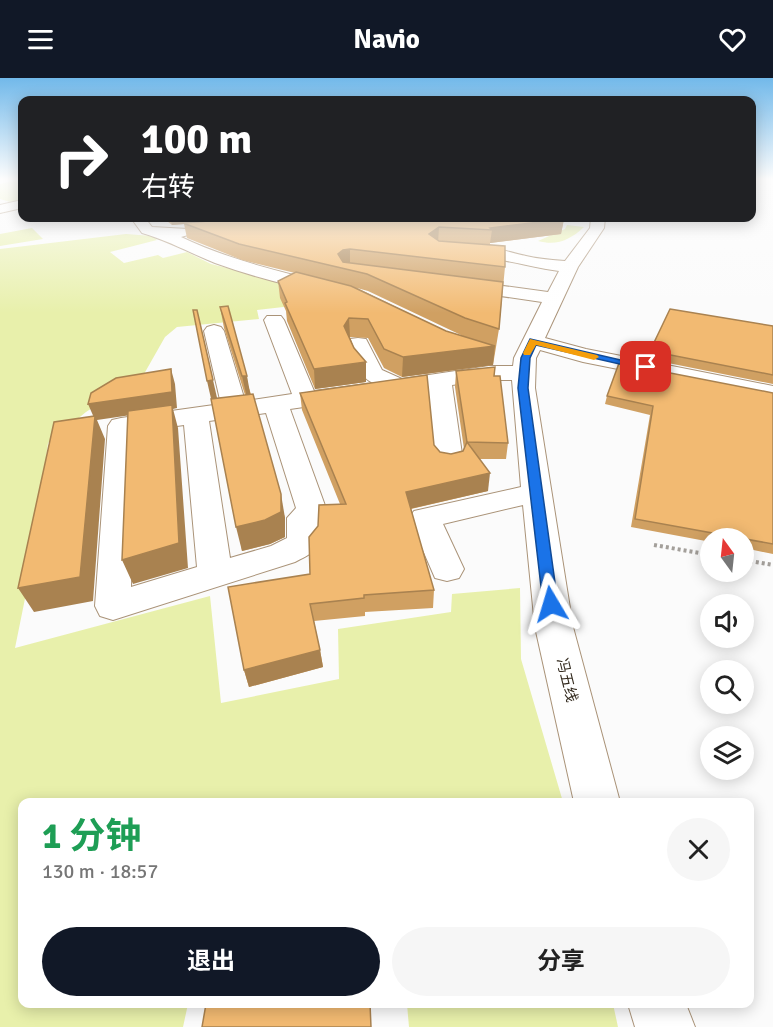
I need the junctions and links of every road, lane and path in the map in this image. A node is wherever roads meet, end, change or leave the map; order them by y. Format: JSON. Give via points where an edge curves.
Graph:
{"nodes":[{"id":1,"x":143,"y":224,"type":"edge"},
{"id":2,"x":597,"y":224,"type":"edge"},
{"id":3,"x":195,"y":231,"type":"edge"},
{"id":4,"x":162,"y":233,"type":"junction"},
{"id":5,"x":449,"y":250,"type":"edge"},
{"id":6,"x":569,"y":267,"type":"junction"},
{"id":7,"x":442,"y":283,"type":"edge"},
{"id":8,"x":348,"y":294,"type":"edge"},
{"id":9,"x":552,"y":298,"type":"junction"},
{"id":10,"x":274,"y":320,"type":"dead end"},
{"id":11,"x":214,"y":331,"type":"dead end"},
{"id":12,"x":358,"y":344,"type":"dead end"},
{"id":13,"x":495,"y":356,"type":"edge"},
{"id":14,"x":527,"y":360,"type":"junction"},
{"id":15,"x":439,"y":380,"type":"junction"},
{"id":16,"x":399,"y":386,"type":"junction"},
{"id":17,"x":773,"y":393,"type":"edge"},
{"id":18,"x":291,"y":402,"type":"junction"},
{"id":19,"x":235,"y":410,"type":"junction"},
{"id":20,"x":196,"y":416,"type":"junction"},
{"id":21,"x":449,"y":462,"type":"edge"},
{"id":22,"x":536,"y":493,"type":"junction"},
{"id":23,"x":654,"y":545,"type":"dead end"},
{"id":24,"x":700,"y":553,"type":"edge"},
{"id":25,"x":754,"y":562,"type":"edge"},
{"id":26,"x":773,"y":565,"type":"edge"},
{"id":27,"x":447,"y":569,"type":"dead end"},
{"id":28,"x":215,"y":574,"type":"junction"},
{"id":29,"x":596,"y":798,"type":"edge"},
{"id":30,"x":658,"y":1008,"type":"edge"},
{"id":31,"x":665,"y":1027,"type":"edge"}],
"edges":[{"from":1,"to":4,"type":"street","via":[[147,230]]},
{"from":2,"to":6,"type":"street","name":"冯五线"},
{"from":3,"to":4,"type":"street"},
{"from":4,"to":8,"type":"street","via":[[235,266]]},
{"from":5,"to":6,"type":"street","via":[[500,253],[524,261]]},
{"from":6,"to":9,"type":"street","name":"冯五线"},
{"from":7,"to":9,"type":"street"},
{"from":9,"to":14,"type":"street","name":"冯五线"},
{"from":10,"to":18,"type":"street"},
{"from":11,"to":19,"type":"street"},
{"from":12,"to":16,"type":"street","via":[[374,374]]},
{"from":13,"to":14,"type":"street"},
{"from":14,"to":15,"type":"street","via":[[489,373]]},
{"from":14,"to":17,"type":"street","via":[[583,355]]},
{"from":14,"to":22,"type":"street","name":"冯五线","via":[[523,388]]},
{"from":15,"to":16,"type":"street"},
{"from":15,"to":21,"type":"street"},
{"from":16,"to":18,"type":"street"},
{"from":18,"to":19,"type":"street"},
{"from":18,"to":28,"type":"street","via":[[312,511],[303,518],[303,544],[283,554]]},
{"from":19,"to":20,"type":"street"},
{"from":20,"to":28,"type":"street"},
{"from":20,"to":28,"type":"street","via":[[110,428],[113,606]]},
{"from":22,"to":27,"type":"street","via":[[425,518]]},
{"from":22,"to":29,"type":"street","name":"冯五线","via":[[554,627]]},
{"from":23,"to":24,"type":"path"},
{"from":25,"to":26,"type":"path"},
{"from":30,"to":31,"type":"street"}]}
